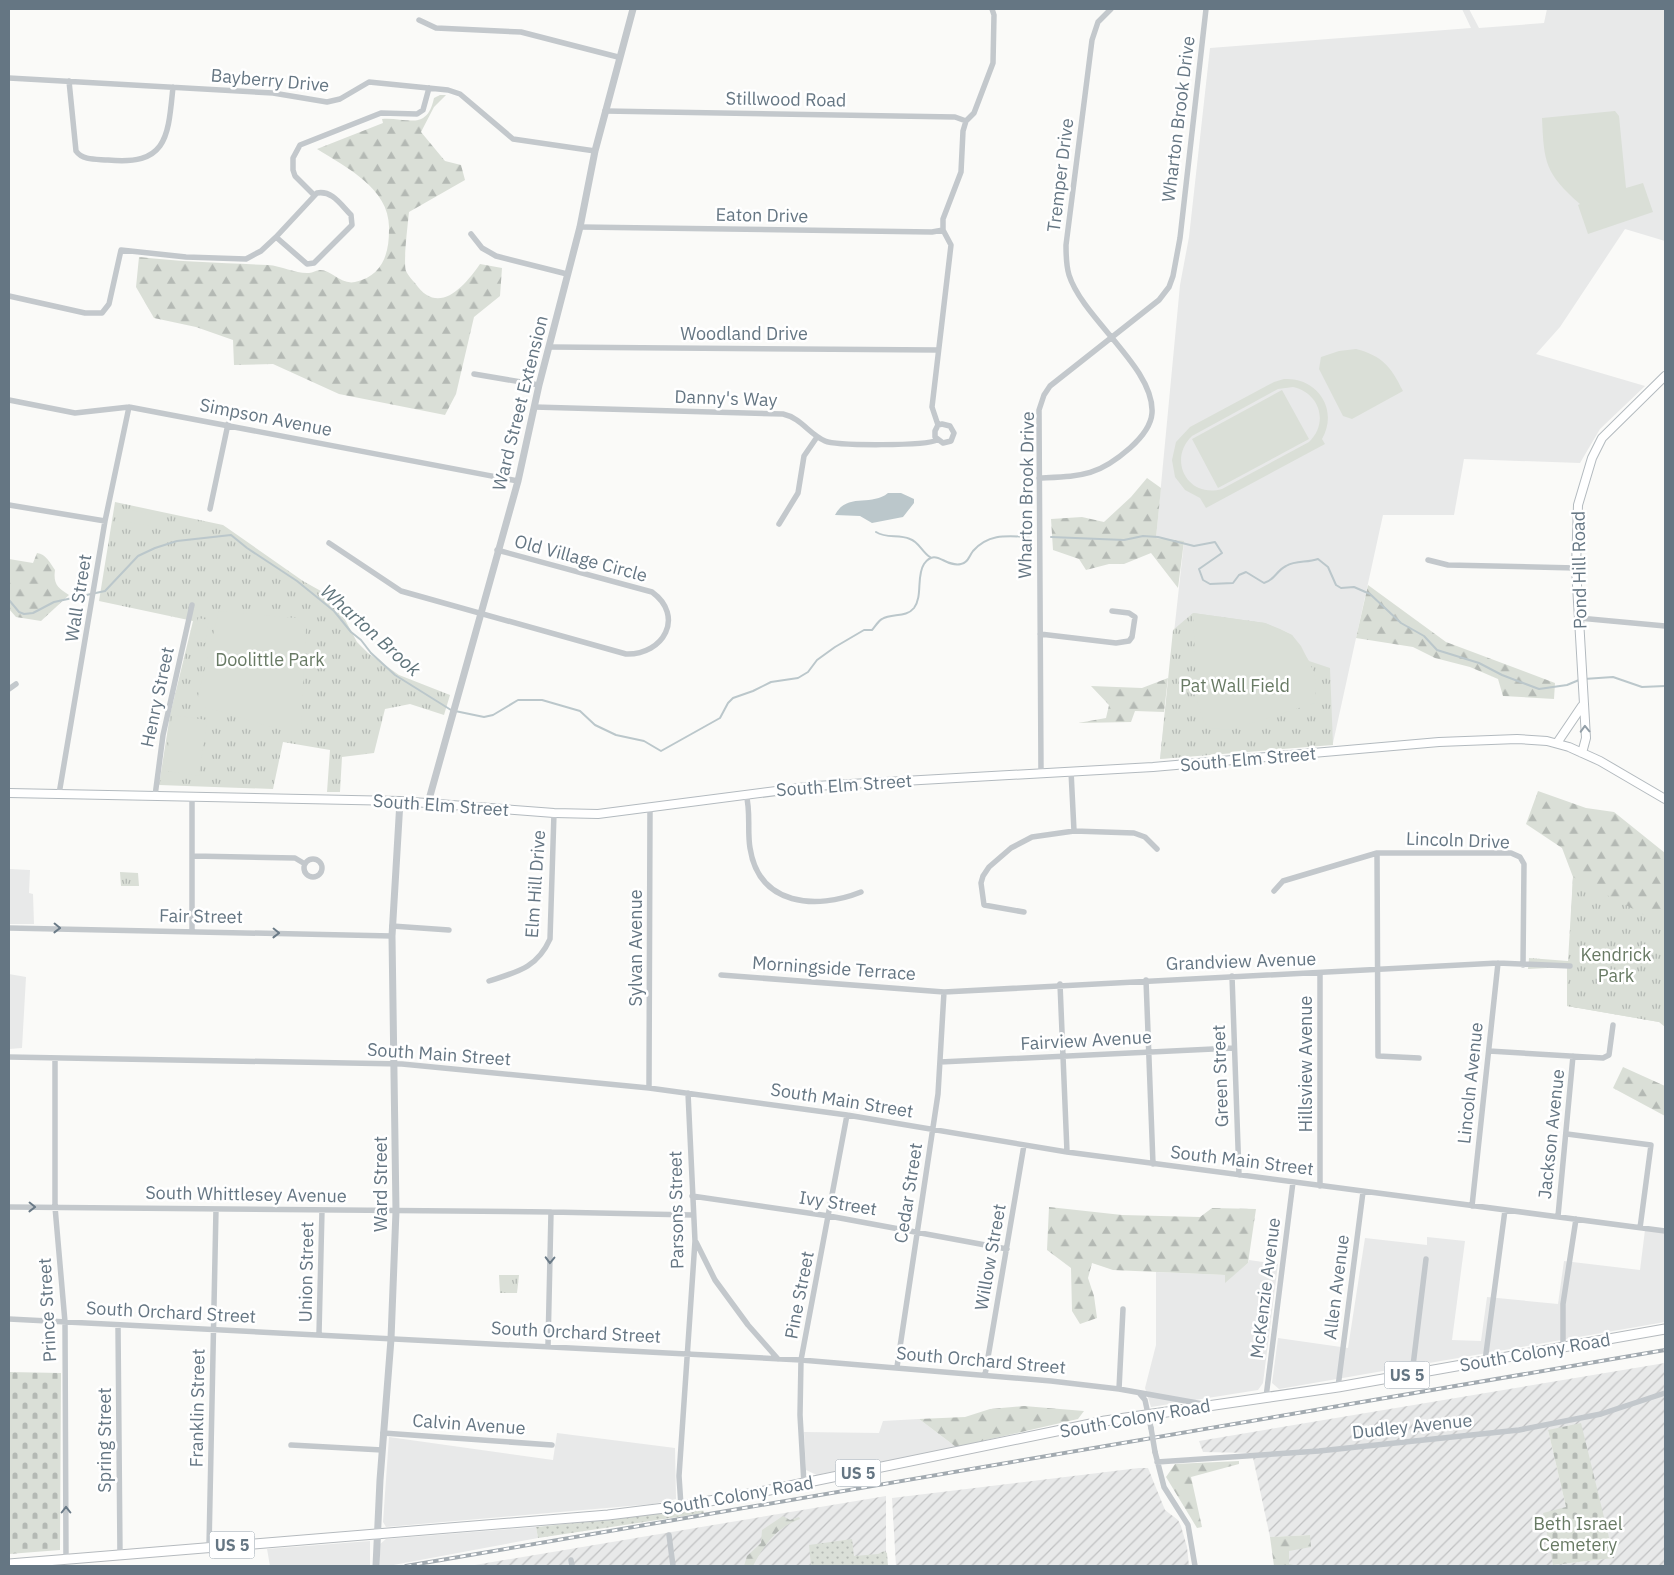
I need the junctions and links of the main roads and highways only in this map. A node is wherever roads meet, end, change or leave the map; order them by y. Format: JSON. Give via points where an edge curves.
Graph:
{"nodes":[{"id":1,"x":1665,"y":376,"type":"edge"},
{"id":2,"x":1582,"y":706,"type":"junction"},
{"id":3,"x":1557,"y":743,"type":"junction"},
{"id":4,"x":1582,"y":753,"type":"junction"},
{"id":5,"x":9,"y":793,"type":"edge"},
{"id":6,"x":1665,"y":799,"type":"edge"},
{"id":7,"x":1665,"y":1329,"type":"edge"},
{"id":8,"x":9,"y":1564,"type":"edge"}],
"edges":[{"from":1,"to":2,"type":"main road","name":"Pond Hill Road","via":[[1609,430],[1592,458],[1578,505],[1576,568]]},
{"from":2,"to":3,"type":"main road"},
{"from":4,"to":2,"type":"main road","name":"Pond Hill Road","one_way":true,"via":[[1586,738]]},
{"from":3,"to":4,"type":"main road","name":"South Elm Street"},
{"from":3,"to":5,"type":"main road","name":"South Elm Street","via":[[1517,739],[1447,742],[1195,764],[825,785],[598,814],[400,801]]},
{"from":4,"to":6,"type":"main road","name":"South Elm Street"},
{"from":7,"to":8,"type":"main road","name":"South Colony Road","number":"US 5","via":[[1338,1387],[1148,1414],[681,1506],[583,1518]]}]}
